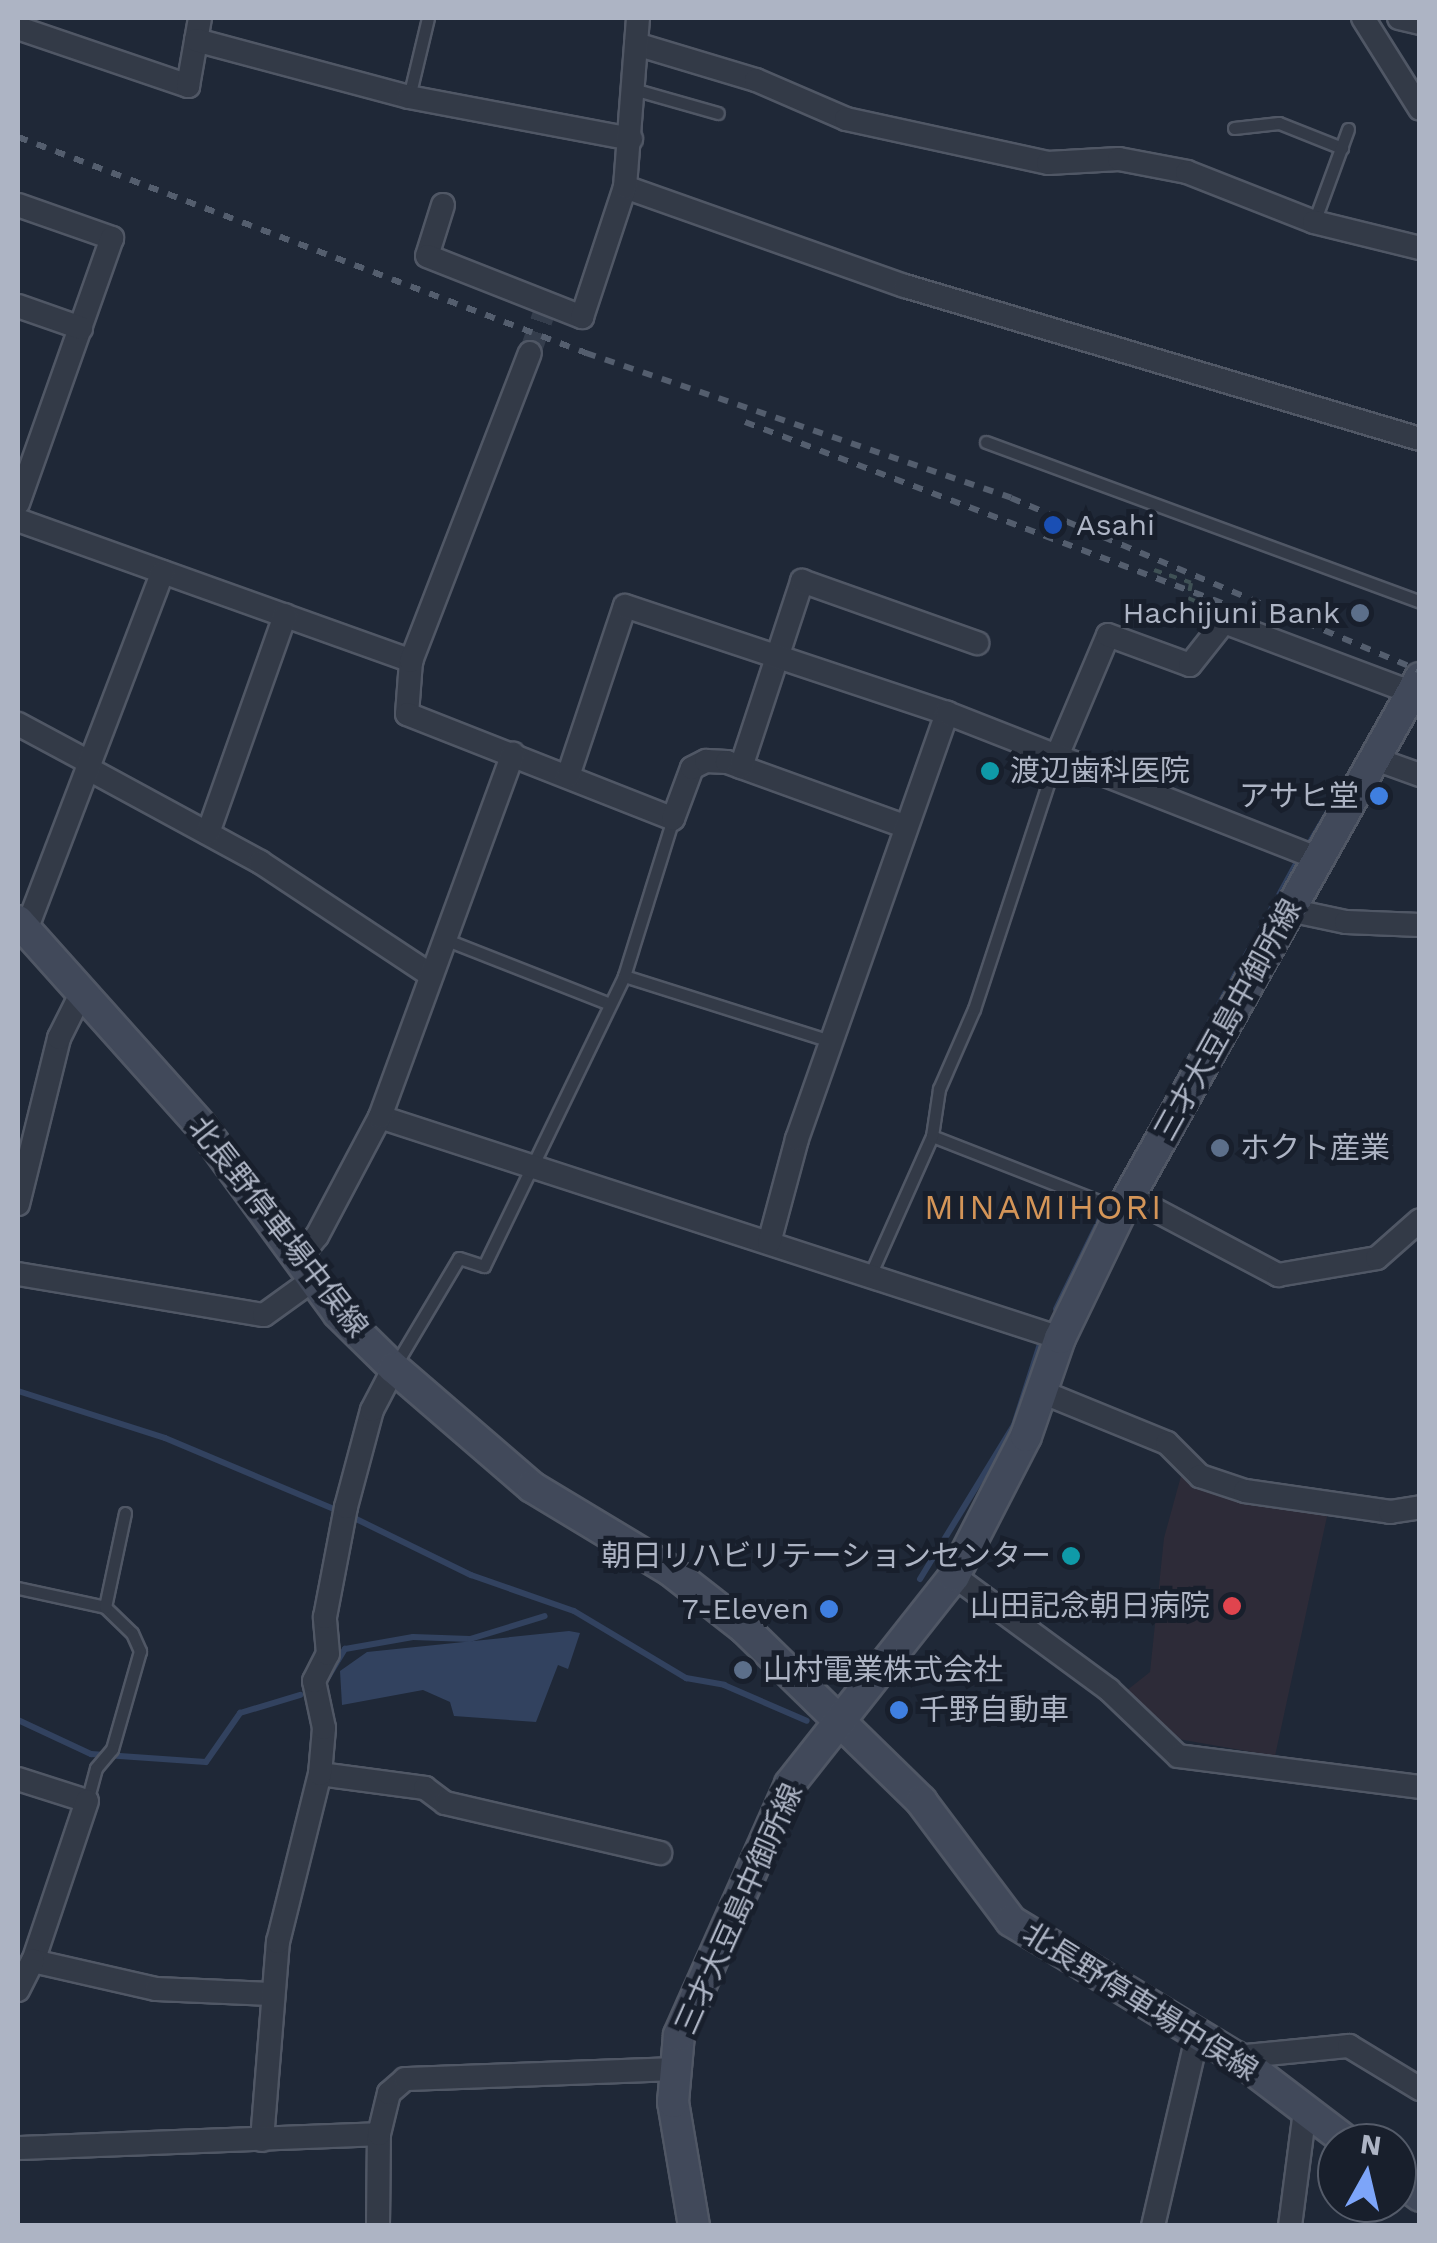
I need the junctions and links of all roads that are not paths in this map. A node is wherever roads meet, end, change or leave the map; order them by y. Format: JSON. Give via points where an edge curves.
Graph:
{"nodes":[{"id":1,"x":428,"y":18,"type":"edge"},
{"id":2,"x":638,"y":18,"type":"edge"},
{"id":3,"x":1362,"y":18,"type":"edge"},
{"id":4,"x":1399,"y":18,"type":"edge"},
{"id":5,"x":1420,"y":23,"type":"edge"},
{"id":6,"x":18,"y":28,"type":"edge"},
{"id":7,"x":198,"y":29,"type":"edge"},
{"id":8,"x":636,"y":44,"type":"junction"},
{"id":9,"x":632,"y":90,"type":"junction"},
{"id":10,"x":408,"y":97,"type":"junction"},
{"id":11,"x":1420,"y":109,"type":"edge"},
{"id":12,"x":718,"y":112,"type":"dead end"},
{"id":13,"x":1234,"y":128,"type":"dead end"},
{"id":14,"x":1348,"y":129,"type":"dead end"},
{"id":15,"x":631,"y":138,"type":"junction"},
{"id":16,"x":1342,"y":148,"type":"junction"},
{"id":17,"x":625,"y":188,"type":"junction"},
{"id":18,"x":443,"y":205,"type":"dead end"},
{"id":19,"x":18,"y":206,"type":"edge"},
{"id":20,"x":1314,"y":222,"type":"junction"},
{"id":21,"x":1420,"y":248,"type":"edge"},
{"id":22,"x":18,"y":306,"type":"edge"},
{"id":23,"x":544,"y":314,"type":"dead end"},
{"id":24,"x":81,"y":328,"type":"junction"},
{"id":25,"x":582,"y":328,"type":"dead end"},
{"id":26,"x":530,"y":354,"type":"tunnel mouth"},
{"id":27,"x":1420,"y":439,"type":"edge"},
{"id":28,"x":986,"y":442,"type":"dead end"},
{"id":29,"x":18,"y":502,"type":"edge"},
{"id":30,"x":18,"y":520,"type":"edge"},
{"id":31,"x":163,"y":572,"type":"junction"},
{"id":32,"x":1420,"y":602,"type":"edge"},
{"id":33,"x":285,"y":616,"type":"junction"},
{"id":34,"x":977,"y":643,"type":"dead end"},
{"id":35,"x":777,"y":656,"type":"junction"},
{"id":36,"x":411,"y":661,"type":"junction"},
{"id":37,"x":1416,"y":685,"type":"edge"},
{"id":38,"x":947,"y":713,"type":"junction"},
{"id":39,"x":18,"y":724,"type":"edge"},
{"id":40,"x":514,"y":754,"type":"junction"},
{"id":41,"x":1057,"y":756,"type":"junction"},
{"id":42,"x":1378,"y":760,"type":"junction"},
{"id":43,"x":88,"y":765,"type":"junction"},
{"id":44,"x":741,"y":767,"type":"junction"},
{"id":45,"x":568,"y":776,"type":"junction"},
{"id":46,"x":1420,"y":776,"type":"edge"},
{"id":47,"x":672,"y":820,"type":"junction"},
{"id":48,"x":904,"y":826,"type":"junction"},
{"id":49,"x":208,"y":834,"type":"junction"},
{"id":50,"x":1316,"y":858,"type":"junction"},
{"id":51,"x":1289,"y":910,"type":"junction"},
{"id":52,"x":1420,"y":925,"type":"edge"},
{"id":53,"x":22,"y":926,"type":"edge"},
{"id":54,"x":444,"y":940,"type":"junction"},
{"id":55,"x":430,"y":975,"type":"junction"},
{"id":56,"x":624,"y":976,"type":"junction"},
{"id":57,"x":81,"y":994,"type":"junction"},
{"id":58,"x":607,"y":1004,"type":"junction"},
{"id":59,"x":833,"y":1042,"type":"junction"},
{"id":60,"x":380,"y":1117,"type":"junction"},
{"id":61,"x":932,"y":1136,"type":"junction"},
{"id":62,"x":530,"y":1170,"type":"junction"},
{"id":63,"x":18,"y":1204,"type":"edge"},
{"id":64,"x":1122,"y":1209,"type":"junction"},
{"id":65,"x":1420,"y":1220,"type":"edge"},
{"id":66,"x":769,"y":1243,"type":"junction"},
{"id":67,"x":306,"y":1268,"type":"junction"},
{"id":68,"x":871,"y":1273,"type":"junction"},
{"id":69,"x":18,"y":1274,"type":"edge"},
{"id":70,"x":1060,"y":1338,"type":"junction"},
{"id":71,"x":394,"y":1368,"type":"junction"},
{"id":72,"x":1042,"y":1392,"type":"junction"},
{"id":73,"x":1420,"y":1507,"type":"edge"},
{"id":74,"x":125,"y":1512,"type":"dead end"},
{"id":75,"x":954,"y":1576,"type":"junction"},
{"id":76,"x":18,"y":1588,"type":"edge"},
{"id":77,"x":106,"y":1608,"type":"junction"},
{"id":78,"x":843,"y":1722,"type":"junction"},
{"id":79,"x":320,"y":1774,"type":"junction"},
{"id":80,"x":18,"y":1779,"type":"edge"},
{"id":81,"x":1420,"y":1787,"type":"edge"},
{"id":82,"x":87,"y":1801,"type":"junction"},
{"id":83,"x":660,"y":1853,"type":"dead end"},
{"id":84,"x":34,"y":1961,"type":"junction"},
{"id":85,"x":18,"y":1990,"type":"edge"},
{"id":86,"x":271,"y":1994,"type":"junction"},
{"id":87,"x":1198,"y":2033,"type":"junction"},
{"id":88,"x":1236,"y":2057,"type":"junction"},
{"id":89,"x":672,"y":2069,"type":"junction"},
{"id":90,"x":1420,"y":2088,"type":"edge"},
{"id":91,"x":1306,"y":2110,"type":"junction"},
{"id":92,"x":1323,"y":2123,"type":"edge"},
{"id":93,"x":380,"y":2134,"type":"junction"},
{"id":94,"x":262,"y":2140,"type":"junction"},
{"id":95,"x":18,"y":2148,"type":"edge"},
{"id":96,"x":378,"y":2226,"type":"edge"},
{"id":97,"x":694,"y":2226,"type":"edge"},
{"id":98,"x":1153,"y":2226,"type":"edge"},
{"id":99,"x":1290,"y":2226,"type":"edge"}],
"edges":[{"from":1,"to":10,"type":"lane"},
{"from":2,"to":8,"type":"street"},
{"from":3,"to":11,"type":"street"},
{"from":4,"to":5,"type":"street"},
{"from":6,"to":7,"type":"street","via":[[188,86]]},
{"from":7,"to":10,"type":"street"},
{"from":8,"to":9,"type":"street"},
{"from":8,"to":20,"type":"street","via":[[756,80],[846,119],[1048,163],[1119,159],[1187,172]]},
{"from":9,"to":12,"type":"lane"},
{"from":9,"to":15,"type":"street"},
{"from":10,"to":15,"type":"street"},
{"from":13,"to":16,"type":"lane","via":[[1279,124]]},
{"from":14,"to":16,"type":"lane"},
{"from":15,"to":17,"type":"street"},
{"from":16,"to":20,"type":"lane"},
{"from":17,"to":18,"type":"street","via":[[582,317],[427,256]]},
{"from":17,"to":27,"type":"street","via":[[905,286]]},
{"from":19,"to":24,"type":"street","via":[[112,238]]},
{"from":20,"to":21,"type":"street"},
{"from":22,"to":24,"type":"street"},
{"from":23,"to":25,"type":"street"},
{"from":24,"to":29,"type":"street"},
{"from":26,"to":36,"type":"street"},
{"from":28,"to":32,"type":"lane"},
{"from":30,"to":31,"type":"street"},
{"from":31,"to":33,"type":"street"},
{"from":31,"to":43,"type":"street"},
{"from":33,"to":36,"type":"street"},
{"from":33,"to":49,"type":"street"},
{"from":34,"to":35,"type":"street","via":[[802,581]]},
{"from":35,"to":38,"type":"street"},
{"from":35,"to":44,"type":"street"},
{"from":35,"to":45,"type":"street","via":[[625,606]]},
{"from":36,"to":40,"type":"street","via":[[407,714]]},
{"from":37,"to":41,"type":"street","via":[[1224,622],[1190,665],[1108,635]]},
{"from":37,"to":42,"type":"main road","name":"三才大豆島中御所線"},
{"from":38,"to":41,"type":"street"},
{"from":38,"to":48,"type":"street"},
{"from":39,"to":43,"type":"street"},
{"from":40,"to":45,"type":"street"},
{"from":40,"to":54,"type":"street"},
{"from":41,"to":50,"type":"street"},
{"from":41,"to":61,"type":"lane","via":[[974,1009],[938,1089]]},
{"from":42,"to":46,"type":"street"},
{"from":42,"to":50,"type":"main road","name":"三才大豆島中御所線"},
{"from":43,"to":49,"type":"street"},
{"from":43,"to":53,"type":"street"},
{"from":44,"to":47,"type":"street","via":[[706,760],[692,768]]},
{"from":44,"to":48,"type":"street"},
{"from":45,"to":47,"type":"street"},
{"from":47,"to":56,"type":"lane"},
{"from":48,"to":59,"type":"street"},
{"from":49,"to":55,"type":"street"},
{"from":50,"to":51,"type":"main road","name":"三才大豆島中御所線"},
{"from":51,"to":52,"type":"street","via":[[1346,922]]},
{"from":51,"to":64,"type":"main road","name":"三才大豆島中御所線"},
{"from":53,"to":57,"type":"main road","name":"北長野停車場中俣線"},
{"from":54,"to":55,"type":"street"},
{"from":54,"to":58,"type":"lane"},
{"from":55,"to":60,"type":"street"},
{"from":56,"to":58,"type":"lane"},
{"from":56,"to":59,"type":"lane"},
{"from":57,"to":63,"type":"street","via":[[59,1038]]},
{"from":57,"to":67,"type":"main road","name":"北長野停車場中俣線","via":[[202,1127]]},
{"from":58,"to":62,"type":"lane"},
{"from":59,"to":66,"type":"street"},
{"from":60,"to":62,"type":"street"},
{"from":60,"to":67,"type":"street"},
{"from":61,"to":64,"type":"lane"},
{"from":61,"to":68,"type":"lane"},
{"from":62,"to":66,"type":"street"},
{"from":62,"to":71,"type":"lane","via":[[484,1266],[459,1258]]},
{"from":64,"to":65,"type":"street","via":[[1144,1204],[1278,1275],[1376,1258]]},
{"from":64,"to":70,"type":"main road","name":"三才大豆島中御所線"},
{"from":66,"to":68,"type":"street"},
{"from":67,"to":69,"type":"street","via":[[264,1315]]},
{"from":67,"to":71,"type":"main road","name":"北長野停車場中俣線"},
{"from":68,"to":70,"type":"street"},
{"from":70,"to":72,"type":"main road","name":"三才大豆島中御所線"},
{"from":71,"to":78,"type":"main road","name":"北長野停車場中俣線","via":[[532,1487],[671,1572],[744,1628]]},
{"from":71,"to":79,"type":"street","via":[[372,1410],[325,1616],[328,1654],[314,1680],[324,1728]]},
{"from":72,"to":73,"type":"street","via":[[1167,1443],[1200,1476],[1244,1491],[1390,1512]]},
{"from":72,"to":75,"type":"main road","name":"三才大豆島中御所線"},
{"from":74,"to":77,"type":"lane"},
{"from":75,"to":78,"type":"main road","name":"三才大豆島中御所線"},
{"from":75,"to":81,"type":"street","via":[[1109,1690],[1178,1756]]},
{"from":76,"to":77,"type":"lane"},
{"from":77,"to":82,"type":"lane","via":[[140,1650],[112,1749],[96,1768]]},
{"from":78,"to":87,"type":"main road","name":"北長野停車場中俣線","via":[[921,1801],[1011,1921]]},
{"from":78,"to":89,"type":"main road","name":"三才大豆島中御所線","via":[[790,1784],[702,1976]]},
{"from":79,"to":83,"type":"street","via":[[425,1788],[444,1803]]},
{"from":79,"to":86,"type":"street"},
{"from":80,"to":82,"type":"street"},
{"from":82,"to":84,"type":"street"},
{"from":84,"to":85,"type":"street"},
{"from":84,"to":86,"type":"street","via":[[156,1989]]},
{"from":86,"to":94,"type":"street"},
{"from":87,"to":88,"type":"main road","name":"北長野停車場中俣線"},
{"from":87,"to":98,"type":"street"},
{"from":88,"to":90,"type":"street","via":[[1348,2046]]},
{"from":88,"to":91,"type":"main road","name":"北長野停車場中俣線"},
{"from":89,"to":93,"type":"street","via":[[405,2079],[389,2093]]},
{"from":89,"to":97,"type":"main road","name":"三才大豆島中御所線"},
{"from":91,"to":92,"type":"main road","name":"北長野停車場中俣線"},
{"from":91,"to":99,"type":"street"},
{"from":93,"to":94,"type":"street"},
{"from":93,"to":96,"type":"street"},
{"from":94,"to":95,"type":"street"}]}
